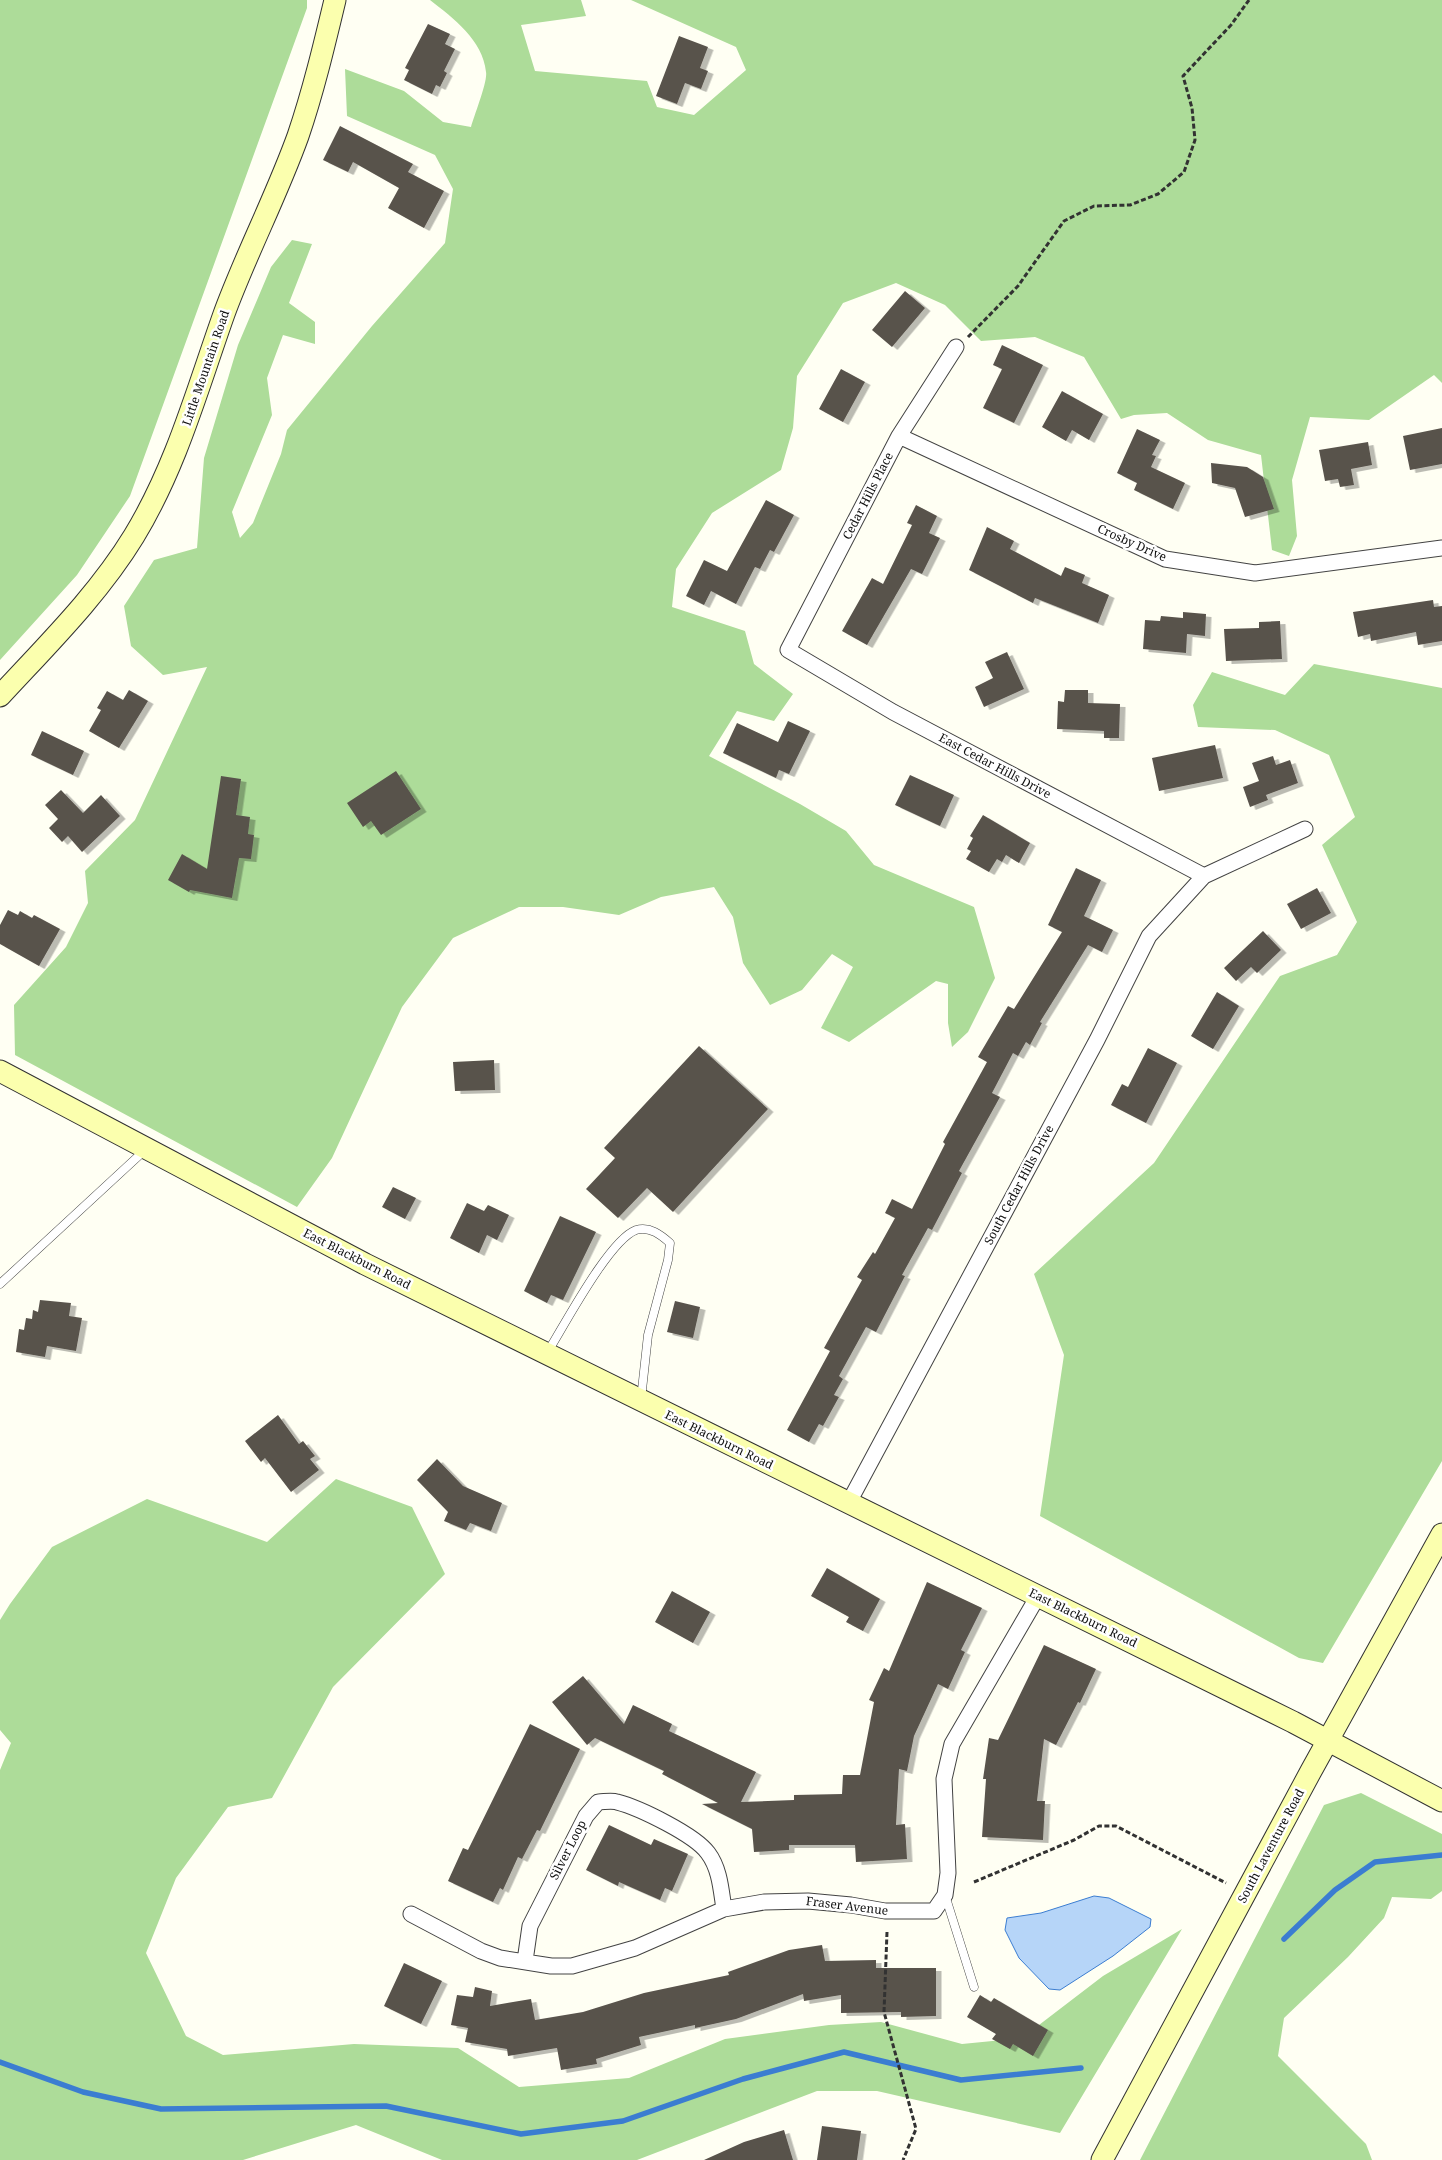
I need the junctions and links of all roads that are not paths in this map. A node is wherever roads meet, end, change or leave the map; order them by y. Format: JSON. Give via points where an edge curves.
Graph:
{"nodes":[{"id":1,"x":336,"y":0,"type":"edge"},
{"id":2,"x":956,"y":347,"type":"road end"},
{"id":3,"x":899,"y":436,"type":"junction"},
{"id":4,"x":1442,"y":548,"type":"edge"},
{"id":5,"x":788,"y":650,"type":"joint"},
{"id":6,"x":0,"y":696,"type":"edge"},
{"id":7,"x":1305,"y":829,"type":"dead end"},
{"id":8,"x":1204,"y":876,"type":"junction"},
{"id":9,"x":0,"y":1071,"type":"edge"},
{"id":10,"x":147,"y":1149,"type":"junction"},
{"id":11,"x":0,"y":1284,"type":"edge"},
{"id":12,"x":547,"y":1354,"type":"junction"},
{"id":13,"x":641,"y":1401,"type":"junction"},
{"id":14,"x":848,"y":1504,"type":"junction"},
{"id":15,"x":1442,"y":1534,"type":"edge"},
{"id":16,"x":1038,"y":1596,"type":"junction"},
{"id":17,"x":1328,"y":1740,"type":"junction"},
{"id":18,"x":1442,"y":1801,"type":"edge"},
{"id":19,"x":945,"y":1895,"type":"junction"},
{"id":20,"x":724,"y":1909,"type":"junction"},
{"id":21,"x":411,"y":1914,"type":"dead end"},
{"id":22,"x":525,"y":1961,"type":"junction"},
{"id":23,"x":974,"y":1987,"type":"dead end"},
{"id":24,"x":1102,"y":2160,"type":"edge"}],
"edges":[{"from":1,"to":6,"type":"street","name":"Little Mountain Road","via":[[320,66],[297,137],[224,314],[199,390],[154,502],[101,582]]},
{"from":2,"to":3,"type":"street","name":"Cedar Hills Place"},
{"from":3,"to":4,"type":"street","name":"Crosby Drive","via":[[1165,559],[1255,573]]},
{"from":3,"to":5,"type":"street","name":"Cedar Hills Place"},
{"from":5,"to":8,"type":"street","name":"East Cedar Hills Drive","via":[[893,712]]},
{"from":7,"to":8,"type":"street"},
{"from":8,"to":14,"type":"street","name":"South Cedar Hills Drive","via":[[1149,936],[1097,1040]]},
{"from":9,"to":10,"type":"street","name":"East Blackburn Road"},
{"from":10,"to":11,"type":"lane"},
{"from":10,"to":12,"type":"street","name":"East Blackburn Road","via":[[365,1264]]},
{"from":12,"to":13,"type":"street","name":"East Blackburn Road"},
{"from":12,"to":13,"type":"lane","via":[[595,1276],[624,1238],[636,1230],[648,1229],[660,1234],[670,1243],[648,1335]]},
{"from":13,"to":14,"type":"street","name":"East Blackburn Road"},
{"from":14,"to":16,"type":"street","name":"East Blackburn Road"},
{"from":15,"to":17,"type":"street","name":"South Laventure Road"},
{"from":16,"to":17,"type":"street","name":"East Blackburn Road"},
{"from":16,"to":19,"type":"street","via":[[952,1744],[944,1779],[948,1873]]},
{"from":17,"to":18,"type":"street","name":"East Blackburn Road"},
{"from":17,"to":24,"type":"street","name":"South Laventure Road"},
{"from":19,"to":20,"type":"street","name":"Fraser Avenue","via":[[934,1911],[910,1913],[808,1901],[764,1902]]},
{"from":19,"to":23,"type":"lane"},
{"from":20,"to":22,"type":"street","name":"Fraser Avenue","via":[[635,1948],[572,1966]]},
{"from":20,"to":22,"type":"street","name":"Silver Loop","via":[[718,1874],[708,1853],[693,1838],[615,1801],[598,1802],[586,1816],[530,1926]]},
{"from":21,"to":22,"type":"street","name":"Fraser Avenue","via":[[481,1951],[500,1958]]}]}
